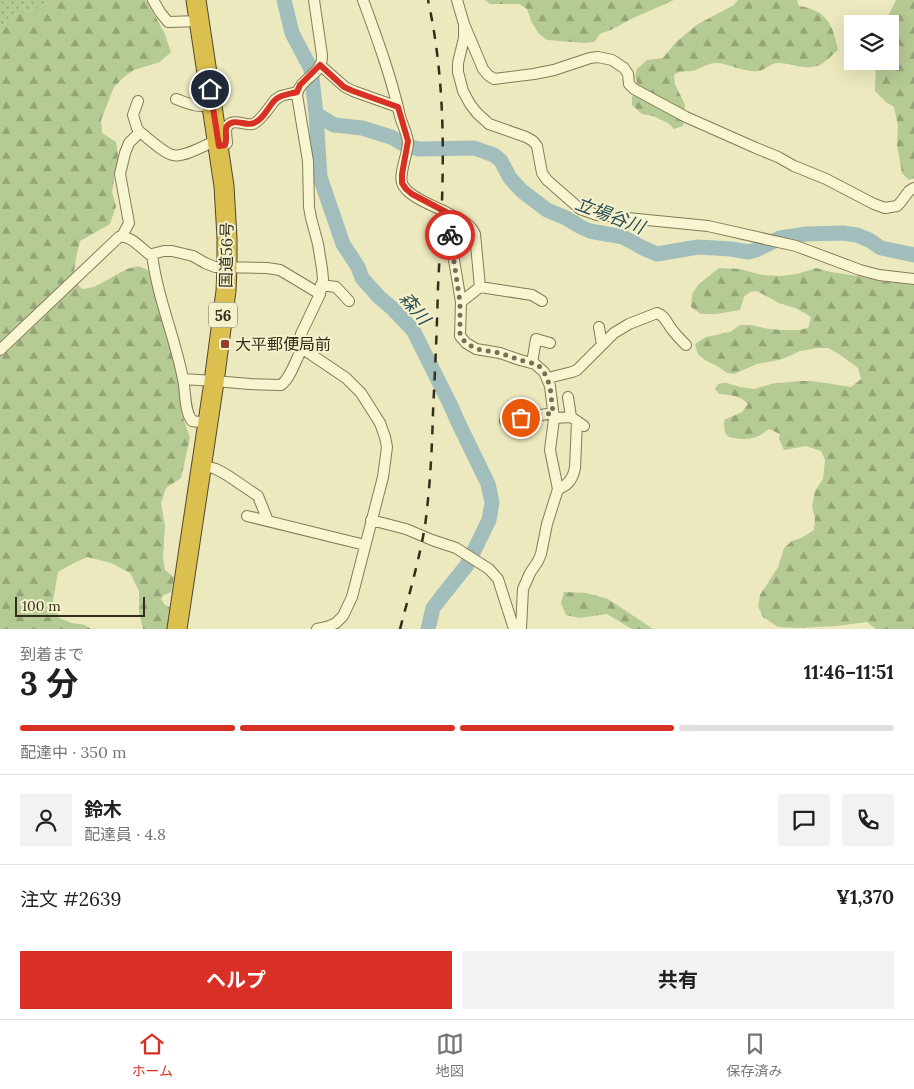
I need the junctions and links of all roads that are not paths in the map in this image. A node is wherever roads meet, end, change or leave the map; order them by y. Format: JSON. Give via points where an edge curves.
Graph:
{"nodes":[{"id":1,"x":153,"y":0,"type":"edge"},
{"id":2,"x":196,"y":0,"type":"edge"},
{"id":3,"x":314,"y":0,"type":"edge"},
{"id":4,"x":363,"y":0,"type":"edge"},
{"id":5,"x":457,"y":0,"type":"edge"},
{"id":6,"x":199,"y":21,"type":"junction"},
{"id":7,"x":464,"y":24,"type":"junction"},
{"id":8,"x":320,"y":65,"type":"junction"},
{"id":9,"x":297,"y":92,"type":"junction"},
{"id":10,"x":176,"y":99,"type":"dead end"},
{"id":11,"x":138,"y":101,"type":"dead end"},
{"id":12,"x":212,"y":106,"type":"junction"},
{"id":13,"x":398,"y":107,"type":"junction"},
{"id":14,"x":140,"y":132,"type":"junction"},
{"id":15,"x":218,"y":143,"type":"junction"},
{"id":16,"x":914,"y":188,"type":"edge"},
{"id":17,"x":446,"y":212,"type":"junction"},
{"id":18,"x":122,"y":236,"type":"junction"},
{"id":19,"x":152,"y":254,"type":"junction"},
{"id":20,"x":227,"y":267,"type":"junction"},
{"id":21,"x":914,"y":278,"type":"edge"},
{"id":22,"x":480,"y":287,"type":"junction"},
{"id":23,"x":321,"y":290,"type":"junction"},
{"id":24,"x":349,"y":301,"type":"dead end"},
{"id":25,"x":542,"y":301,"type":"dead end"},
{"id":26,"x":460,"y":302,"type":"junction"},
{"id":27,"x":599,"y":327,"type":"dead end"},
{"id":28,"x":550,"y":343,"type":"dead end"},
{"id":29,"x":602,"y":345,"type":"junction"},
{"id":30,"x":686,"y":345,"type":"dead end"},
{"id":31,"x":303,"y":347,"type":"junction"},
{"id":32,"x":0,"y":350,"type":"edge"},
{"id":33,"x":532,"y":363,"type":"junction"},
{"id":34,"x":548,"y":378,"type":"junction"},
{"id":35,"x":183,"y":379,"type":"junction"},
{"id":36,"x":214,"y":380,"type":"junction"},
{"id":37,"x":568,"y":398,"type":"dead end"},
{"id":38,"x":554,"y":415,"type":"junction"},
{"id":39,"x":505,"y":421,"type":"dead end"},
{"id":40,"x":577,"y":422,"type":"junction"},
{"id":41,"x":208,"y":423,"type":"junction"},
{"id":42,"x":202,"y":465,"type":"junction"},
{"id":43,"x":558,"y":489,"type":"junction"},
{"id":44,"x":247,"y":516,"type":"dead end"},
{"id":45,"x":371,"y":520,"type":"junction"},
{"id":46,"x":268,"y":521,"type":"junction"},
{"id":47,"x":365,"y":545,"type":"junction"},
{"id":48,"x":177,"y":629,"type":"edge"},
{"id":49,"x":317,"y":629,"type":"edge"},
{"id":50,"x":514,"y":629,"type":"edge"},
{"id":51,"x":521,"y":629,"type":"edge"}],
"edges":[{"from":1,"to":6,"type":"street","via":[[168,22]]},
{"from":2,"to":6,"type":"highway","name":"国道56号","number":"56"},
{"from":3,"to":8,"type":"street","via":[[322,55]]},
{"from":4,"to":13,"type":"street"},
{"from":5,"to":7,"type":"street"},
{"from":6,"to":12,"type":"highway","name":"国道56号","number":"56"},
{"from":7,"to":16,"type":"street","via":[[483,69],[494,79],[554,70],[590,58],[612,60],[624,68],[634,89],[686,117],[778,156],[874,204],[886,208],[896,206]]},
{"from":7,"to":21,"type":"street","via":[[458,72],[470,104],[489,124],[533,141],[538,146],[542,173],[580,209],[597,215],[708,226],[796,246],[870,273]]},
{"from":8,"to":9,"type":"street"},
{"from":8,"to":13,"type":"street","via":[[344,87]]},
{"from":9,"to":15,"type":"street","via":[[275,100],[253,124],[236,122],[229,125],[226,129],[227,143]]},
{"from":9,"to":23,"type":"street","via":[[308,161],[309,207],[322,264]]},
{"from":10,"to":12,"type":"street","via":[[196,107]]},
{"from":11,"to":14,"type":"street","via":[[134,114]]},
{"from":12,"to":15,"type":"highway","name":"国道56号","number":"56"},
{"from":13,"to":17,"type":"street","via":[[408,141],[402,183],[412,194]]},
{"from":14,"to":15,"type":"street","via":[[174,156]]},
{"from":14,"to":18,"type":"street","via":[[129,142],[120,174],[129,223]]},
{"from":15,"to":20,"type":"highway","name":"国道56号","number":"56","via":[[224,186]]},
{"from":17,"to":22,"type":"street","via":[[468,223],[475,234]]},
{"from":17,"to":26,"type":"street"},
{"from":18,"to":19,"type":"street"},
{"from":18,"to":32,"type":"street"},
{"from":19,"to":20,"type":"street","via":[[172,251],[193,256],[215,267]]},
{"from":19,"to":35,"type":"street","via":[[154,273]]},
{"from":20,"to":23,"type":"street","via":[[280,270]]},
{"from":20,"to":36,"type":"highway","name":"国道56号","number":"56"},
{"from":22,"to":25,"type":"street","via":[[532,295]]},
{"from":22,"to":26,"type":"street"},
{"from":23,"to":24,"type":"street","via":[[336,287]]},
{"from":23,"to":31,"type":"street","via":[[301,334]]},
{"from":26,"to":33,"type":"street","via":[[460,336],[466,343],[476,349]]},
{"from":27,"to":29,"type":"street"},
{"from":28,"to":33,"type":"street","via":[[536,339]]},
{"from":29,"to":30,"type":"street","via":[[621,328],[657,313],[664,317]]},
{"from":29,"to":34,"type":"street","via":[[577,370]]},
{"from":31,"to":36,"type":"street","via":[[287,379],[281,384]]},
{"from":31,"to":45,"type":"street","via":[[346,378],[361,393],[380,422],[387,448]]},
{"from":33,"to":34,"type":"street","via":[[540,367]]},
{"from":34,"to":38,"type":"street"},
{"from":35,"to":36,"type":"street"},
{"from":35,"to":41,"type":"street","via":[[188,415],[192,421]]},
{"from":36,"to":41,"type":"highway","name":"国道56号","number":"56"},
{"from":37,"to":40,"type":"street"},
{"from":38,"to":39,"type":"street"},
{"from":38,"to":40,"type":"street"},
{"from":38,"to":43,"type":"street","via":[[550,450]]},
{"from":40,"to":43,"type":"street","via":[[574,475]]},
{"from":41,"to":42,"type":"highway","name":"国道56号","number":"56"},
{"from":42,"to":46,"type":"street","via":[[228,475],[258,496]]},
{"from":42,"to":48,"type":"highway","name":"国道56号","number":"56"},
{"from":43,"to":51,"type":"street","via":[[542,554],[523,589]]},
{"from":44,"to":46,"type":"street"},
{"from":45,"to":47,"type":"street"},
{"from":45,"to":50,"type":"street","via":[[449,545],[489,569],[498,579]]},
{"from":46,"to":47,"type":"street"},
{"from":47,"to":49,"type":"street","via":[[352,597],[343,616],[336,623]]}]}
